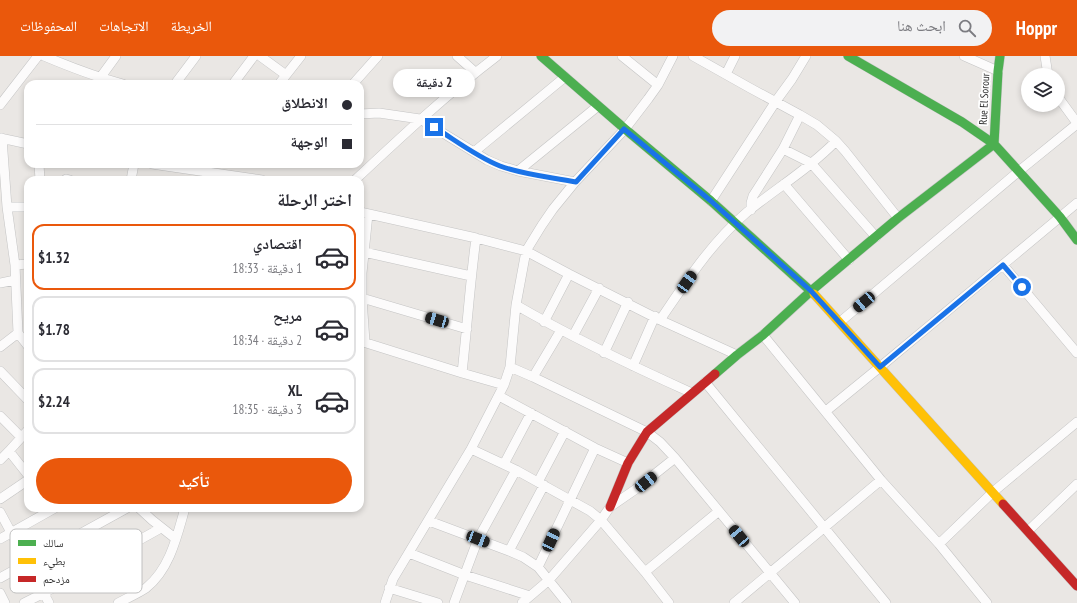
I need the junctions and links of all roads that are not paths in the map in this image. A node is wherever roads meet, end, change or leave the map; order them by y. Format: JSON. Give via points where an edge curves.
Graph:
{"nodes":[{"id":1,"x":38,"y":56,"type":"edge"},
{"id":2,"x":44,"y":56,"type":"edge"},
{"id":3,"x":116,"y":56,"type":"edge"},
{"id":4,"x":196,"y":56,"type":"edge"},
{"id":5,"x":254,"y":56,"type":"edge"},
{"id":6,"x":260,"y":56,"type":"edge"},
{"id":7,"x":302,"y":56,"type":"edge"},
{"id":8,"x":378,"y":56,"type":"edge"},
{"id":9,"x":457,"y":56,"type":"edge"},
{"id":10,"x":497,"y":56,"type":"edge"},
{"id":11,"x":541,"y":56,"type":"edge"},
{"id":12,"x":622,"y":56,"type":"edge"},
{"id":13,"x":673,"y":56,"type":"edge"},
{"id":14,"x":693,"y":56,"type":"edge"},
{"id":15,"x":735,"y":56,"type":"edge"},
{"id":16,"x":806,"y":56,"type":"edge"},
{"id":17,"x":848,"y":56,"type":"edge"},
{"id":18,"x":964,"y":56,"type":"edge"},
{"id":19,"x":1000,"y":56,"type":"edge"},
{"id":20,"x":1045,"y":56,"type":"edge"},
{"id":21,"x":1047,"y":68,"type":"edge"},
{"id":22,"x":998,"y":71,"type":"junction"},
{"id":23,"x":475,"y":72,"type":"junction"},
{"id":24,"x":726,"y":74,"type":"junction"},
{"id":25,"x":286,"y":75,"type":"junction"},
{"id":26,"x":566,"y":77,"type":"junction"},
{"id":27,"x":100,"y":78,"type":"junction"},
{"id":28,"x":108,"y":80,"type":"edge"},
{"id":29,"x":178,"y":80,"type":"edge"},
{"id":30,"x":236,"y":80,"type":"edge"},
{"id":31,"x":282,"y":80,"type":"edge"},
{"id":32,"x":357,"y":80,"type":"edge"},
{"id":33,"x":658,"y":84,"type":"junction"},
{"id":34,"x":776,"y":101,"type":"junction"},
{"id":35,"x":0,"y":105,"type":"edge"},
{"id":36,"x":598,"y":106,"type":"junction"},
{"id":37,"x":1065,"y":107,"type":"edge"},
{"id":38,"x":364,"y":114,"type":"edge"},
{"id":39,"x":800,"y":115,"type":"junction"},
{"id":40,"x":420,"y":119,"type":"junction"},
{"id":41,"x":1077,"y":123,"type":"edge"},
{"id":42,"x":624,"y":129,"type":"junction"},
{"id":43,"x":1,"y":138,"type":"edge"},
{"id":44,"x":836,"y":141,"type":"junction"},
{"id":45,"x":24,"y":143,"type":"edge"},
{"id":46,"x":994,"y":144,"type":"junction"},
{"id":47,"x":783,"y":149,"type":"junction"},
{"id":48,"x":474,"y":152,"type":"junction"},
{"id":49,"x":811,"y":163,"type":"junction"},
{"id":50,"x":177,"y":168,"type":"edge"},
{"id":51,"x":518,"y":171,"type":"junction"},
{"id":52,"x":1019,"y":171,"type":"junction"},
{"id":53,"x":227,"y":176,"type":"edge"},
{"id":54,"x":359,"y":176,"type":"edge"},
{"id":55,"x":576,"y":182,"type":"junction"},
{"id":56,"x":784,"y":184,"type":"junction"},
{"id":57,"x":711,"y":201,"type":"junction"},
{"id":58,"x":1077,"y":203,"type":"edge"},
{"id":59,"x":24,"y":206,"type":"edge"},
{"id":60,"x":7,"y":207,"type":"junction"},
{"id":61,"x":751,"y":210,"type":"junction"},
{"id":62,"x":364,"y":213,"type":"edge"},
{"id":63,"x":1060,"y":217,"type":"junction"},
{"id":64,"x":898,"y":218,"type":"junction"},
{"id":65,"x":735,"y":223,"type":"junction"},
{"id":66,"x":876,"y":237,"type":"junction"},
{"id":67,"x":476,"y":238,"type":"junction"},
{"id":68,"x":1077,"y":240,"type":"edge"},
{"id":69,"x":526,"y":251,"type":"junction"},
{"id":70,"x":364,"y":252,"type":"joint"},
{"id":71,"x":849,"y":260,"type":"junction"},
{"id":72,"x":24,"y":264,"type":"edge"},
{"id":73,"x":14,"y":265,"type":"junction"},
{"id":74,"x":1003,"y":265,"type":"junction"},
{"id":75,"x":569,"y":274,"type":"junction"},
{"id":76,"x":471,"y":276,"type":"junction"},
{"id":77,"x":15,"y":280,"type":"junction"},
{"id":78,"x":0,"y":283,"type":"edge"},
{"id":79,"x":599,"y":288,"type":"junction"},
{"id":80,"x":811,"y":291,"type":"junction"},
{"id":81,"x":364,"y":299,"type":"edge"},
{"id":82,"x":628,"y":302,"type":"junction"},
{"id":83,"x":516,"y":305,"type":"junction"},
{"id":84,"x":658,"y":318,"type":"junction"},
{"id":85,"x":544,"y":322,"type":"junction"},
{"id":86,"x":840,"y":322,"type":"junction"},
{"id":87,"x":467,"y":329,"type":"junction"},
{"id":88,"x":561,"y":330,"type":"junction"},
{"id":89,"x":18,"y":333,"type":"junction"},
{"id":90,"x":763,"y":335,"type":"junction"},
{"id":91,"x":573,"y":336,"type":"junction"},
{"id":92,"x":24,"y":341,"type":"edge"},
{"id":93,"x":364,"y":343,"type":"edge"},
{"id":94,"x":0,"y":347,"type":"edge"},
{"id":95,"x":604,"y":353,"type":"junction"},
{"id":96,"x":1077,"y":353,"type":"edge"},
{"id":97,"x":737,"y":355,"type":"junction"},
{"id":98,"x":633,"y":366,"type":"junction"},
{"id":99,"x":510,"y":367,"type":"junction"},
{"id":100,"x":880,"y":367,"type":"junction"},
{"id":101,"x":0,"y":371,"type":"edge"},
{"id":102,"x":462,"y":373,"type":"junction"},
{"id":103,"x":533,"y":377,"type":"junction"},
{"id":104,"x":705,"y":382,"type":"junction"},
{"id":105,"x":504,"y":385,"type":"junction"},
{"id":106,"x":692,"y":393,"type":"junction"},
{"id":107,"x":24,"y":396,"type":"edge"},
{"id":108,"x":499,"y":396,"type":"junction"},
{"id":109,"x":826,"y":411,"type":"junction"},
{"id":110,"x":531,"y":413,"type":"junction"},
{"id":111,"x":0,"y":416,"type":"edge"},
{"id":112,"x":1077,"y":422,"type":"edge"},
{"id":113,"x":565,"y":431,"type":"junction"},
{"id":114,"x":647,"y":432,"type":"junction"},
{"id":115,"x":24,"y":434,"type":"edge"},
{"id":116,"x":21,"y":437,"type":"junction"},
{"id":117,"x":596,"y":448,"type":"junction"},
{"id":118,"x":471,"y":449,"type":"junction"},
{"id":119,"x":9,"y":451,"type":"junction"},
{"id":120,"x":675,"y":458,"type":"junction"},
{"id":121,"x":0,"y":460,"type":"edge"},
{"id":122,"x":628,"y":463,"type":"junction"},
{"id":123,"x":504,"y":464,"type":"junction"},
{"id":124,"x":24,"y":470,"type":"edge"},
{"id":125,"x":516,"y":470,"type":"junction"},
{"id":126,"x":881,"y":480,"type":"junction"},
{"id":127,"x":24,"y":483,"type":"edge"},
{"id":128,"x":541,"y":484,"type":"junction"},
{"id":129,"x":1077,"y":484,"type":"edge"},
{"id":130,"x":993,"y":492,"type":"junction"},
{"id":131,"x":0,"y":498,"type":"edge"},
{"id":132,"x":570,"y":499,"type":"junction"},
{"id":133,"x":610,"y":507,"type":"junction"},
{"id":134,"x":719,"y":511,"type":"junction"},
{"id":135,"x":0,"y":512,"type":"edge"},
{"id":136,"x":48,"y":512,"type":"edge"},
{"id":137,"x":120,"y":512,"type":"edge"},
{"id":138,"x":143,"y":512,"type":"edge"},
{"id":139,"x":183,"y":512,"type":"edge"},
{"id":140,"x":601,"y":520,"type":"junction"},
{"id":141,"x":429,"y":521,"type":"junction"},
{"id":142,"x":824,"y":527,"type":"junction"},
{"id":143,"x":161,"y":528,"type":"junction"},
{"id":144,"x":10,"y":529,"type":"edge"},
{"id":145,"x":17,"y":529,"type":"edge"},
{"id":146,"x":89,"y":529,"type":"edge"},
{"id":147,"x":1028,"y":531,"type":"junction"},
{"id":148,"x":10,"y":533,"type":"edge"},
{"id":149,"x":0,"y":539,"type":"edge"},
{"id":150,"x":142,"y":539,"type":"edge"},
{"id":151,"x":176,"y":539,"type":"junction"},
{"id":152,"x":478,"y":539,"type":"junction"},
{"id":153,"x":939,"y":544,"type":"junction"},
{"id":154,"x":508,"y":551,"type":"junction"},
{"id":155,"x":409,"y":553,"type":"junction"},
{"id":156,"x":538,"y":567,"type":"junction"},
{"id":157,"x":644,"y":572,"type":"junction"},
{"id":158,"x":770,"y":572,"type":"junction"},
{"id":159,"x":10,"y":573,"type":"edge"},
{"id":160,"x":464,"y":574,"type":"junction"},
{"id":161,"x":0,"y":578,"type":"edge"},
{"id":162,"x":549,"y":580,"type":"junction"},
{"id":163,"x":1077,"y":586,"type":"edge"},
{"id":164,"x":390,"y":588,"type":"junction"},
{"id":165,"x":142,"y":590,"type":"edge"},
{"id":166,"x":0,"y":593,"type":"edge"},
{"id":167,"x":44,"y":593,"type":"joint"},
{"id":168,"x":137,"y":593,"type":"edge"},
{"id":169,"x":530,"y":596,"type":"junction"},
{"id":170,"x":5,"y":603,"type":"edge"},
{"id":171,"x":24,"y":603,"type":"edge"},
{"id":172,"x":49,"y":603,"type":"edge"},
{"id":173,"x":118,"y":603,"type":"edge"},
{"id":174,"x":385,"y":603,"type":"edge"},
{"id":175,"x":438,"y":603,"type":"edge"},
{"id":176,"x":454,"y":603,"type":"edge"},
{"id":177,"x":522,"y":603,"type":"edge"},
{"id":178,"x":567,"y":603,"type":"edge"},
{"id":179,"x":669,"y":603,"type":"edge"},
{"id":180,"x":734,"y":603,"type":"edge"},
{"id":181,"x":795,"y":603,"type":"edge"},
{"id":182,"x":886,"y":603,"type":"edge"},
{"id":183,"x":987,"y":603,"type":"edge"}],
"edges":[{"from":1,"to":35,"type":"street"},
{"from":2,"to":27,"type":"street"},
{"from":3,"to":27,"type":"street"},
{"from":4,"to":29,"type":"street"},
{"from":5,"to":30,"type":"street"},
{"from":6,"to":25,"type":"street"},
{"from":7,"to":25,"type":"street"},
{"from":8,"to":32,"type":"street"},
{"from":9,"to":23,"type":"street"},
{"from":10,"to":23,"type":"street"},
{"from":11,"to":26,"type":"street"},
{"from":12,"to":33,"type":"street"},
{"from":13,"to":33,"type":"street"},
{"from":14,"to":24,"type":"street"},
{"from":15,"to":24,"type":"street"},
{"from":16,"to":34,"type":"street"},
{"from":17,"to":46,"type":"street","via":[[956,118]]},
{"from":18,"to":22,"type":"street"},
{"from":19,"to":22,"type":"street","name":"Rue El Sorour"},
{"from":20,"to":21,"type":"street"},
{"from":22,"to":46,"type":"street","name":"Rue El Sorour"},
{"from":23,"to":40,"type":"street"},
{"from":24,"to":34,"type":"street"},
{"from":25,"to":31,"type":"street"},
{"from":26,"to":36,"type":"street"},
{"from":26,"to":48,"type":"street"},
{"from":27,"to":28,"type":"street"},
{"from":33,"to":42,"type":"street"},
{"from":34,"to":39,"type":"street"},
{"from":34,"to":57,"type":"street"},
{"from":36,"to":42,"type":"street"},
{"from":36,"to":51,"type":"street"},
{"from":37,"to":41,"type":"street"},
{"from":38,"to":40,"type":"street","via":[[379,113]]},
{"from":39,"to":44,"type":"street"},
{"from":39,"to":47,"type":"street"},
{"from":40,"to":48,"type":"street"},
{"from":40,"to":54,"type":"street"},
{"from":41,"to":52,"type":"street"},
{"from":42,"to":55,"type":"street"},
{"from":42,"to":57,"type":"street"},
{"from":43,"to":45,"type":"street"},
{"from":43,"to":60,"type":"street"},
{"from":44,"to":49,"type":"street"},
{"from":44,"to":64,"type":"street"},
{"from":46,"to":52,"type":"street"},
{"from":46,"to":64,"type":"street"},
{"from":47,"to":49,"type":"street"},
{"from":47,"to":61,"type":"street","via":[[753,196]]},
{"from":48,"to":51,"type":"street","via":[[487,160]]},
{"from":49,"to":56,"type":"street"},
{"from":49,"to":66,"type":"street"},
{"from":50,"to":53,"type":"street"},
{"from":51,"to":55,"type":"street"},
{"from":52,"to":63,"type":"street"},
{"from":52,"to":86,"type":"street"},
{"from":55,"to":69,"type":"street","via":[[547,217]]},
{"from":56,"to":61,"type":"street"},
{"from":56,"to":71,"type":"street"},
{"from":57,"to":65,"type":"street"},
{"from":58,"to":63,"type":"street"},
{"from":59,"to":60,"type":"street"},
{"from":60,"to":73,"type":"street"},
{"from":61,"to":65,"type":"street"},
{"from":62,"to":67,"type":"street"},
{"from":62,"to":70,"type":"street"},
{"from":63,"to":68,"type":"street"},
{"from":63,"to":74,"type":"street"},
{"from":64,"to":66,"type":"street"},
{"from":65,"to":80,"type":"street"},
{"from":65,"to":84,"type":"street"},
{"from":66,"to":71,"type":"street"},
{"from":67,"to":69,"type":"street"},
{"from":67,"to":76,"type":"street"},
{"from":69,"to":75,"type":"street"},
{"from":69,"to":83,"type":"street"},
{"from":70,"to":76,"type":"street"},
{"from":71,"to":80,"type":"street"},
{"from":72,"to":73,"type":"street"},
{"from":73,"to":77,"type":"street"},
{"from":74,"to":96,"type":"street"},
{"from":74,"to":100,"type":"street"},
{"from":75,"to":79,"type":"street"},
{"from":75,"to":85,"type":"street"},
{"from":76,"to":87,"type":"street"},
{"from":77,"to":78,"type":"street"},
{"from":77,"to":89,"type":"street"},
{"from":79,"to":82,"type":"street"},
{"from":79,"to":91,"type":"street"},
{"from":80,"to":86,"type":"street"},
{"from":80,"to":90,"type":"street"},
{"from":81,"to":87,"type":"street"},
{"from":82,"to":84,"type":"street"},
{"from":82,"to":95,"type":"street"},
{"from":83,"to":85,"type":"street"},
{"from":83,"to":99,"type":"street"},
{"from":84,"to":97,"type":"street"},
{"from":84,"to":98,"type":"street"},
{"from":85,"to":88,"type":"street"},
{"from":86,"to":100,"type":"street"},
{"from":87,"to":102,"type":"street"},
{"from":88,"to":91,"type":"street"},
{"from":88,"to":103,"type":"street"},
{"from":89,"to":92,"type":"street"},
{"from":89,"to":94,"type":"street"},
{"from":90,"to":97,"type":"street"},
{"from":90,"to":109,"type":"street"},
{"from":91,"to":95,"type":"street"},
{"from":93,"to":102,"type":"street"},
{"from":95,"to":98,"type":"street"},
{"from":97,"to":104,"type":"street"},
{"from":98,"to":106,"type":"street"},
{"from":99,"to":103,"type":"street"},
{"from":99,"to":105,"type":"street"},
{"from":100,"to":109,"type":"street"},
{"from":100,"to":130,"type":"street"},
{"from":101,"to":107,"type":"street"},
{"from":102,"to":105,"type":"street"},
{"from":103,"to":114,"type":"street"},
{"from":104,"to":106,"type":"street"},
{"from":104,"to":142,"type":"street"},
{"from":105,"to":108,"type":"street"},
{"from":106,"to":114,"type":"street"},
{"from":108,"to":110,"type":"street"},
{"from":108,"to":118,"type":"street"},
{"from":109,"to":126,"type":"street"},
{"from":110,"to":113,"type":"street"},
{"from":110,"to":123,"type":"street"},
{"from":111,"to":116,"type":"street"},
{"from":112,"to":130,"type":"street"},
{"from":113,"to":117,"type":"street"},
{"from":113,"to":128,"type":"street"},
{"from":114,"to":120,"type":"street"},
{"from":114,"to":122,"type":"street"},
{"from":115,"to":116,"type":"street"},
{"from":116,"to":119,"type":"street"},
{"from":117,"to":122,"type":"street"},
{"from":117,"to":132,"type":"street"},
{"from":118,"to":123,"type":"street"},
{"from":118,"to":141,"type":"street"},
{"from":119,"to":121,"type":"street"},
{"from":119,"to":124,"type":"street"},
{"from":120,"to":133,"type":"street","via":[[636,490]]},
{"from":120,"to":134,"type":"street"},
{"from":122,"to":133,"type":"street"},
{"from":123,"to":125,"type":"street"},
{"from":125,"to":128,"type":"street"},
{"from":125,"to":152,"type":"street"},
{"from":126,"to":142,"type":"street"},
{"from":126,"to":153,"type":"street"},
{"from":127,"to":131,"type":"street"},
{"from":128,"to":132,"type":"street"},
{"from":128,"to":154,"type":"street"},
{"from":129,"to":147,"type":"street"},
{"from":130,"to":147,"type":"street"},
{"from":130,"to":153,"type":"street"},
{"from":132,"to":140,"type":"street"},
{"from":132,"to":156,"type":"street"},
{"from":133,"to":140,"type":"street"},
{"from":134,"to":157,"type":"street"},
{"from":134,"to":158,"type":"street"},
{"from":135,"to":144,"type":"street"},
{"from":136,"to":145,"type":"street"},
{"from":137,"to":146,"type":"street"},
{"from":138,"to":143,"type":"street"},
{"from":139,"to":151,"type":"street"},
{"from":140,"to":157,"type":"street"},
{"from":140,"to":162,"type":"street"},
{"from":141,"to":152,"type":"street"},
{"from":141,"to":155,"type":"street"},
{"from":142,"to":158,"type":"street"},
{"from":142,"to":182,"type":"street"},
{"from":143,"to":150,"type":"street"},
{"from":143,"to":151,"type":"street"},
{"from":147,"to":163,"type":"street"},
{"from":148,"to":149,"type":"street"},
{"from":151,"to":165,"type":"street","via":[[156,578]]},
{"from":152,"to":154,"type":"street"},
{"from":152,"to":160,"type":"street"},
{"from":153,"to":183,"type":"street"},
{"from":154,"to":156,"type":"street"},
{"from":155,"to":160,"type":"street"},
{"from":155,"to":164,"type":"street"},
{"from":156,"to":162,"type":"street"},
{"from":157,"to":179,"type":"street"},
{"from":158,"to":180,"type":"street"},
{"from":158,"to":181,"type":"street"},
{"from":159,"to":161,"type":"street"},
{"from":160,"to":169,"type":"street"},
{"from":160,"to":176,"type":"street"},
{"from":162,"to":169,"type":"street"},
{"from":162,"to":178,"type":"street"},
{"from":164,"to":174,"type":"street"},
{"from":164,"to":175,"type":"street"},
{"from":166,"to":170,"type":"street"},
{"from":167,"to":171,"type":"street"},
{"from":167,"to":172,"type":"street"},
{"from":168,"to":173,"type":"street"},
{"from":169,"to":177,"type":"street"}]}
